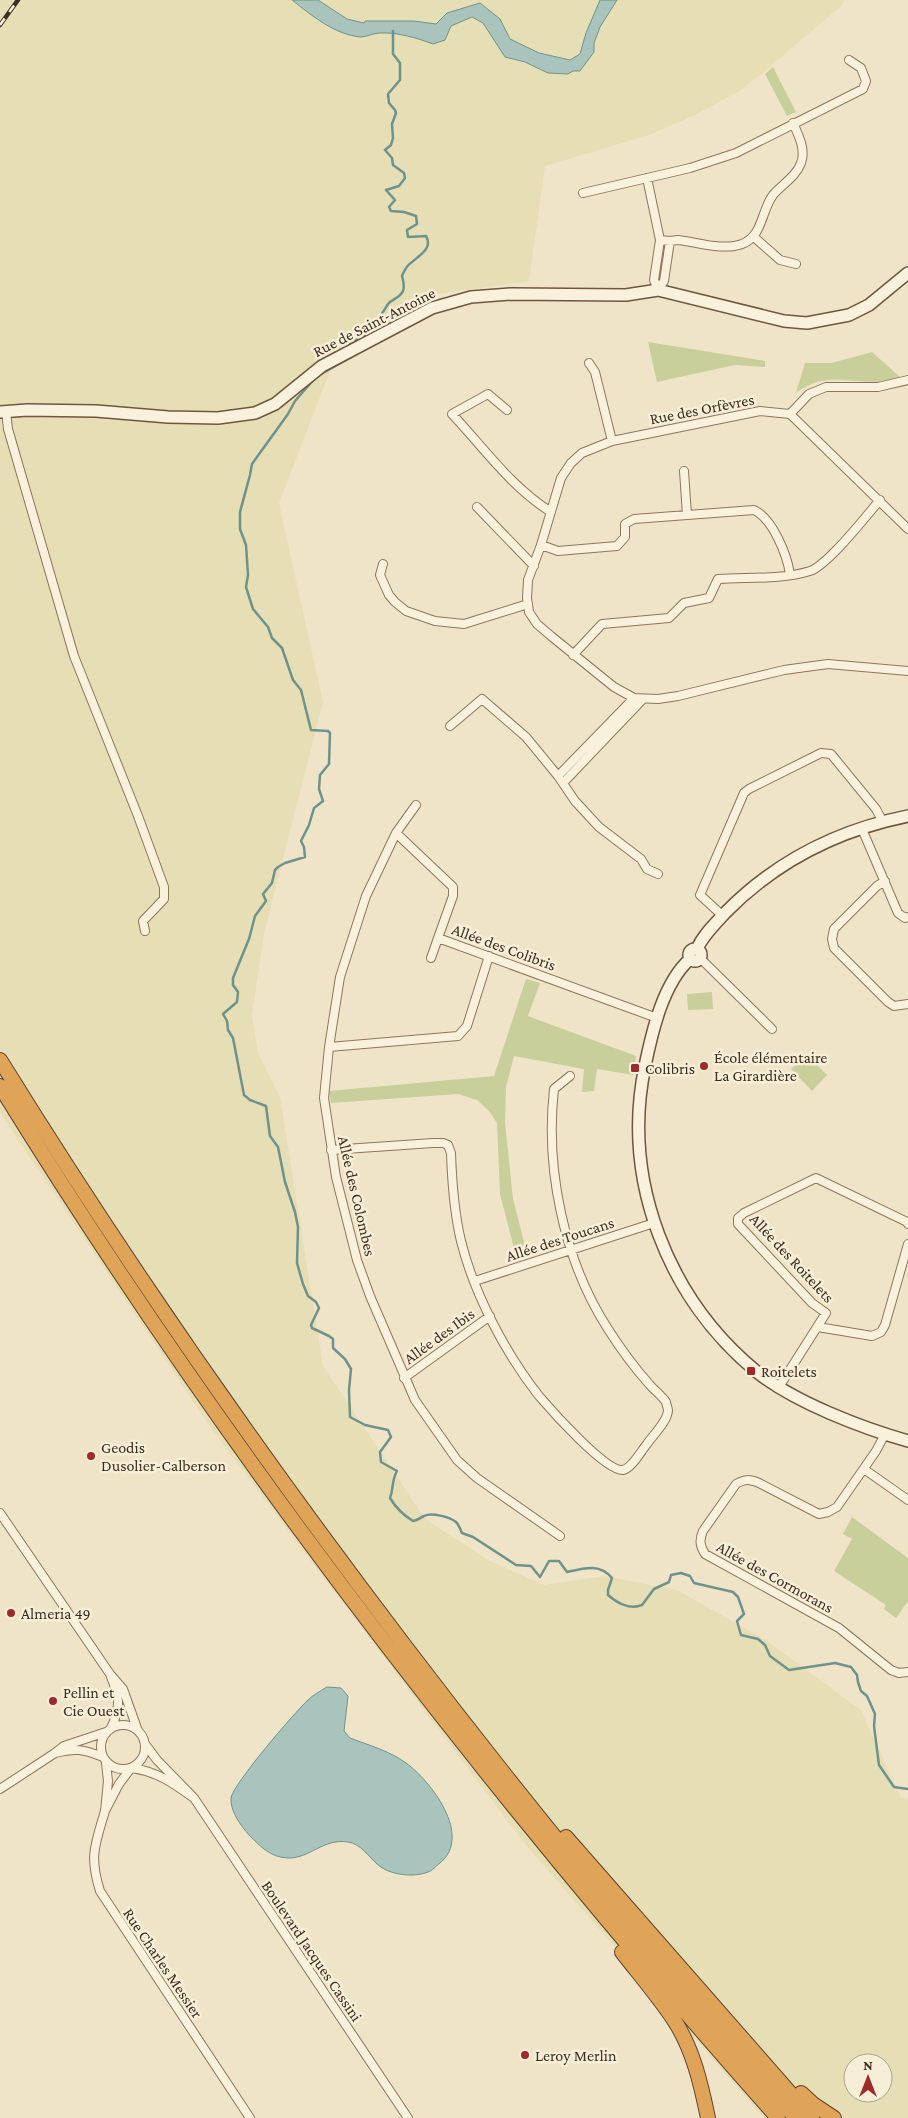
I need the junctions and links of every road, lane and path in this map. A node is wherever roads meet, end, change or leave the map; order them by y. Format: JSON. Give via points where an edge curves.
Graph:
{"nodes":[{"id":1,"x":849,"y":60,"type":"dead end"},
{"id":2,"x":793,"y":123,"type":"junction"},
{"id":3,"x":647,"y":178,"type":"junction"},
{"id":4,"x":583,"y":193,"type":"dead end"},
{"id":5,"x":754,"y":237,"type":"junction"},
{"id":6,"x":660,"y":240,"type":"junction"},
{"id":7,"x":670,"y":242,"type":"junction"},
{"id":8,"x":796,"y":264,"type":"dead end"},
{"id":9,"x":908,"y":273,"type":"edge"},
{"id":10,"x":658,"y":290,"type":"junction"},
{"id":11,"x":589,"y":363,"type":"dead end"},
{"id":12,"x":908,"y":380,"type":"edge"},
{"id":13,"x":507,"y":410,"type":"dead end"},
{"id":14,"x":3,"y":411,"type":"edge"},
{"id":15,"x":790,"y":414,"type":"junction"},
{"id":16,"x":612,"y":441,"type":"junction"},
{"id":17,"x":684,"y":471,"type":"dead end"},
{"id":18,"x":880,"y":500,"type":"junction"},
{"id":19,"x":477,"y":507,"type":"dead end"},
{"id":20,"x":551,"y":512,"type":"junction"},
{"id":21,"x":687,"y":515,"type":"junction"},
{"id":22,"x":908,"y":529,"type":"edge"},
{"id":23,"x":541,"y":545,"type":"junction"},
{"id":24,"x":383,"y":564,"type":"dead end"},
{"id":25,"x":534,"y":566,"type":"junction"},
{"id":26,"x":790,"y":574,"type":"junction"},
{"id":27,"x":528,"y":604,"type":"junction"},
{"id":28,"x":573,"y":655,"type":"junction"},
{"id":29,"x":908,"y":671,"type":"edge"},
{"id":30,"x":638,"y":698,"type":"junction"},
{"id":31,"x":450,"y":726,"type":"dead end"},
{"id":32,"x":558,"y":776,"type":"junction"},
{"id":33,"x":563,"y":783,"type":"junction"},
{"id":34,"x":416,"y":805,"type":"dead end"},
{"id":35,"x":908,"y":816,"type":"edge"},
{"id":36,"x":882,"y":822,"type":"junction"},
{"id":37,"x":862,"y":829,"type":"junction"},
{"id":38,"x":396,"y":834,"type":"junction"},
{"id":39,"x":658,"y":874,"type":"dead end"},
{"id":40,"x":885,"y":881,"type":"junction"},
{"id":41,"x":723,"y":916,"type":"junction"},
{"id":42,"x":908,"y":917,"type":"edge"},
{"id":43,"x":145,"y":932,"type":"dead end"},
{"id":44,"x":438,"y":938,"type":"junction"},
{"id":45,"x":696,"y":955,"type":"junction"},
{"id":46,"x":489,"y":956,"type":"junction"},
{"id":47,"x":431,"y":958,"type":"dead end"},
{"id":48,"x":908,"y":1004,"type":"edge"},
{"id":49,"x":657,"y":1018,"type":"junction"},
{"id":50,"x":772,"y":1030,"type":"dead end"},
{"id":51,"x":329,"y":1047,"type":"junction"},
{"id":52,"x":0,"y":1060,"type":"edge"},
{"id":53,"x":570,"y":1076,"type":"dead end"},
{"id":54,"x":0,"y":1086,"type":"edge"},
{"id":55,"x":0,"y":1101,"type":"edge"},
{"id":56,"x":32,"y":1137,"type":"junction"},
{"id":57,"x":332,"y":1150,"type":"junction"},
{"id":58,"x":654,"y":1224,"type":"junction"},
{"id":59,"x":908,"y":1224,"type":"edge"},
{"id":60,"x":908,"y":1244,"type":"edge"},
{"id":61,"x":571,"y":1250,"type":"junction"},
{"id":62,"x":475,"y":1281,"type":"junction"},
{"id":63,"x":490,"y":1316,"type":"junction"},
{"id":64,"x":818,"y":1327,"type":"junction"},
{"id":65,"x":404,"y":1378,"type":"junction"},
{"id":66,"x":779,"y":1387,"type":"junction"},
{"id":67,"x":884,"y":1434,"type":"junction"},
{"id":68,"x":908,"y":1441,"type":"edge"},
{"id":69,"x":864,"y":1469,"type":"junction"},
{"id":70,"x":908,"y":1500,"type":"edge"},
{"id":71,"x":0,"y":1514,"type":"edge"},
{"id":72,"x":560,"y":1536,"type":"dead end"},
{"id":73,"x":908,"y":1672,"type":"edge"},
{"id":74,"x":110,"y":1674,"type":"junction"},
{"id":75,"x":109,"y":1730,"type":"junction"},
{"id":76,"x":138,"y":1731,"type":"junction"},
{"id":77,"x":145,"y":1744,"type":"junction"},
{"id":78,"x":55,"y":1753,"type":"junction"},
{"id":79,"x":104,"y":1760,"type":"junction"},
{"id":80,"x":131,"y":1768,"type":"junction"},
{"id":81,"x":0,"y":1789,"type":"edge"},
{"id":82,"x":519,"y":1793,"type":"junction"},
{"id":83,"x":194,"y":1798,"type":"junction"},
{"id":84,"x":105,"y":1811,"type":"junction"},
{"id":85,"x":588,"y":1899,"type":"junction"},
{"id":86,"x":749,"y":2048,"type":"junction"},
{"id":87,"x":250,"y":2118,"type":"edge"},
{"id":88,"x":408,"y":2118,"type":"edge"},
{"id":89,"x":708,"y":2118,"type":"edge"},
{"id":90,"x":778,"y":2118,"type":"edge"},
{"id":91,"x":796,"y":2118,"type":"edge"},
{"id":92,"x":812,"y":2118,"type":"edge"},
{"id":93,"x":834,"y":2118,"type":"edge"}],
"edges":[{"from":1,"to":2,"type":"street","via":[[861,68],[866,81],[863,89]]},
{"from":2,"to":3,"type":"street","via":[[736,153]]},
{"from":2,"to":5,"type":"street","via":[[803,152],[802,163],[773,195]]},
{"from":3,"to":4,"type":"street"},
{"from":3,"to":6,"type":"street"},
{"from":5,"to":7,"type":"street","via":[[730,247],[678,240]]},
{"from":5,"to":8,"type":"street","via":[[780,260]]},
{"from":6,"to":7,"type":"street"},
{"from":6,"to":10,"type":"street","via":[[654,280]]},
{"from":7,"to":10,"type":"street","via":[[664,281]]},
{"from":9,"to":10,"type":"street","name":"Rue de Saint-Antoine","via":[[869,305],[849,314],[807,323]]},
{"from":10,"to":14,"type":"street","name":"Rue de Saint-Antoine","via":[[626,296],[486,295],[455,300],[432,308],[322,366],[275,404],[248,415],[209,418]]},
{"from":11,"to":16,"type":"street","via":[[595,372]]},
{"from":12,"to":15,"type":"street","via":[[878,387],[826,386],[809,394]]},
{"from":13,"to":20,"type":"street","via":[[488,394],[452,414],[507,474]]},
{"from":14,"to":43,"type":"street","via":[[74,656],[164,887],[164,899],[143,921]]},
{"from":15,"to":16,"type":"street","name":"Rue des Orfèvres","via":[[760,411]]},
{"from":15,"to":18,"type":"street"},
{"from":16,"to":20,"type":"street","name":"Rue des Orfèvres","via":[[582,453],[571,463],[561,478]]},
{"from":17,"to":21,"type":"street"},
{"from":18,"to":22,"type":"street"},
{"from":18,"to":26,"type":"street","via":[[827,558],[812,570]]},
{"from":19,"to":25,"type":"street"},
{"from":20,"to":23,"type":"street","name":"Rue des Orfèvres"},
{"from":21,"to":23,"type":"street","via":[[634,518],[625,524],[625,537],[617,546],[558,551]]},
{"from":21,"to":26,"type":"street","via":[[754,510],[762,514],[788,561]]},
{"from":23,"to":25,"type":"street","name":"Rue des Orfèvres"},
{"from":24,"to":27,"type":"street","via":[[380,575],[395,602],[406,611],[435,621],[464,624]]},
{"from":25,"to":27,"type":"street","name":"Rue des Orfèvres","via":[[528,580]]},
{"from":26,"to":28,"type":"street","via":[[718,579],[710,598],[684,603],[669,618],[602,624]]},
{"from":27,"to":28,"type":"street","name":"Rue des Orfèvres","via":[[537,624]]},
{"from":28,"to":30,"type":"street","name":"Rue des Orfèvres","via":[[614,687]]},
{"from":29,"to":30,"type":"street","via":[[828,664],[784,670],[678,696]]},
{"from":30,"to":32,"type":"street"},
{"from":30,"to":33,"type":"street"},
{"from":31,"to":32,"type":"street","via":[[482,699],[526,737]]},
{"from":32,"to":33,"type":"street"},
{"from":33,"to":39,"type":"street","via":[[599,827],[641,859],[647,869]]},
{"from":34,"to":38,"type":"street","name":"Allée des Colombes"},
{"from":35,"to":36,"type":"street"},
{"from":36,"to":37,"type":"street"},
{"from":36,"to":41,"type":"street","via":[[876,809],[831,754],[821,753],[749,789],[744,793],[700,895]]},
{"from":37,"to":40,"type":"street"},
{"from":37,"to":41,"type":"street","via":[[815,846],[791,860],[762,880]]},
{"from":38,"to":44,"type":"street","name":"Allée des Colibris","via":[[453,887],[454,896]]},
{"from":38,"to":51,"type":"street","name":"Allée des Colombes","via":[[366,896],[351,939],[340,977]]},
{"from":40,"to":42,"type":"street","via":[[898,913]]},
{"from":40,"to":48,"type":"street","via":[[834,929],[832,939],[834,948],[888,1002],[894,1006]]},
{"from":41,"to":45,"type":"street","via":[[700,942]]},
{"from":44,"to":46,"type":"street","name":"Allée des Colibris"},
{"from":44,"to":47,"type":"street"},
{"from":45,"to":49,"type":"street","via":[[681,969]]},
{"from":45,"to":50,"type":"street"},
{"from":46,"to":49,"type":"street","name":"Allée des Colibris"},
{"from":46,"to":51,"type":"street","via":[[467,1026],[458,1036]]},
{"from":49,"to":58,"type":"street","via":[[642,1081],[638,1119],[639,1154]]},
{"from":51,"to":57,"type":"street","name":"Allée des Colombes","via":[[324,1098]]},
{"from":52,"to":82,"type":"highway","via":[[102,1220],[224,1398],[356,1582]]},
{"from":53,"to":61,"type":"street","via":[[554,1089],[551,1114],[556,1191]]},
{"from":54,"to":56,"type":"highway"},
{"from":55,"to":56,"type":"highway","via":[[20,1131]]},
{"from":56,"to":85,"type":"highway","via":[[127,1282],[260,1474],[422,1692]]},
{"from":57,"to":62,"type":"street","via":[[433,1143],[448,1145],[460,1236]]},
{"from":57,"to":65,"type":"street","name":"Allée des Colombes","via":[[357,1260]]},
{"from":58,"to":61,"type":"street","name":"Allée des Toucans"},
{"from":58,"to":66,"type":"street","via":[[682,1286],[714,1330],[750,1366]]},
{"from":59,"to":64,"type":"street","name":"Allée des Roitelets","via":[[816,1178],[738,1218],[738,1224],[826,1313]]},
{"from":60,"to":64,"type":"street","name":"Allée des Roitelets","via":[[881,1332],[872,1336]]},
{"from":61,"to":62,"type":"street","name":"Allée des Toucans"},
{"from":61,"to":63,"type":"street","via":[[589,1295],[607,1328],[666,1402],[668,1409],[667,1416],[628,1468],[613,1467],[558,1418],[522,1372]]},
{"from":62,"to":63,"type":"street"},
{"from":63,"to":65,"type":"street","name":"Allée des Ibis"},
{"from":64,"to":66,"type":"street","name":"Allée des Roitelets"},
{"from":65,"to":72,"type":"street","name":"Allée des Colombes","via":[[415,1400],[457,1460],[477,1478]]},
{"from":66,"to":67,"type":"street","via":[[822,1409]]},
{"from":67,"to":68,"type":"street"},
{"from":67,"to":69,"type":"street","name":"Allée des Cormorans"},
{"from":69,"to":70,"type":"street"},
{"from":69,"to":73,"type":"street","name":"Allée des Cormorans","via":[[837,1507],[819,1514],[759,1483],[744,1479],[736,1484],[703,1531],[700,1546],[705,1554],[839,1628],[891,1670]]},
{"from":71,"to":74,"type":"street"},
{"from":74,"to":75,"type":"street","via":[[119,1702],[118,1713]]},
{"from":74,"to":76,"type":"street","via":[[123,1689]]},
{"from":75,"to":76,"type":"street","via":[[125,1725]]},
{"from":75,"to":78,"type":"street","via":[[64,1746]]},
{"from":75,"to":79,"type":"street","via":[[100,1744]]},
{"from":76,"to":77,"type":"street"},
{"from":77,"to":80,"type":"street","via":[[142,1758]]},
{"from":77,"to":83,"type":"street","name":"Boulevard Jacques Cassini"},
{"from":78,"to":79,"type":"street","via":[[83,1750]]},
{"from":78,"to":81,"type":"street"},
{"from":79,"to":80,"type":"street","via":[[117,1769]]},
{"from":79,"to":84,"type":"street","name":"Rue Charles Messier","via":[[108,1781]]},
{"from":80,"to":83,"type":"street","name":"Boulevard Jacques Cassini","via":[[151,1771]]},
{"from":80,"to":84,"type":"street","name":"Rue Charles Messier"},
{"from":82,"to":86,"type":"highway","via":[[534,1798]]},
{"from":82,"to":91,"type":"highway","via":[[657,1960]]},
{"from":83,"to":88,"type":"street","name":"Boulevard Jacques Cassini"},
{"from":84,"to":87,"type":"street","name":"Rue Charles Messier","via":[[94,1848],[94,1870],[100,1891]]},
{"from":85,"to":89,"type":"highway","via":[[592,1914],[675,2021],[697,2072]]},
{"from":85,"to":90,"type":"highway"},
{"from":86,"to":92,"type":"highway"},
{"from":86,"to":93,"type":"highway","via":[[762,2054],[813,2104]]}]}
